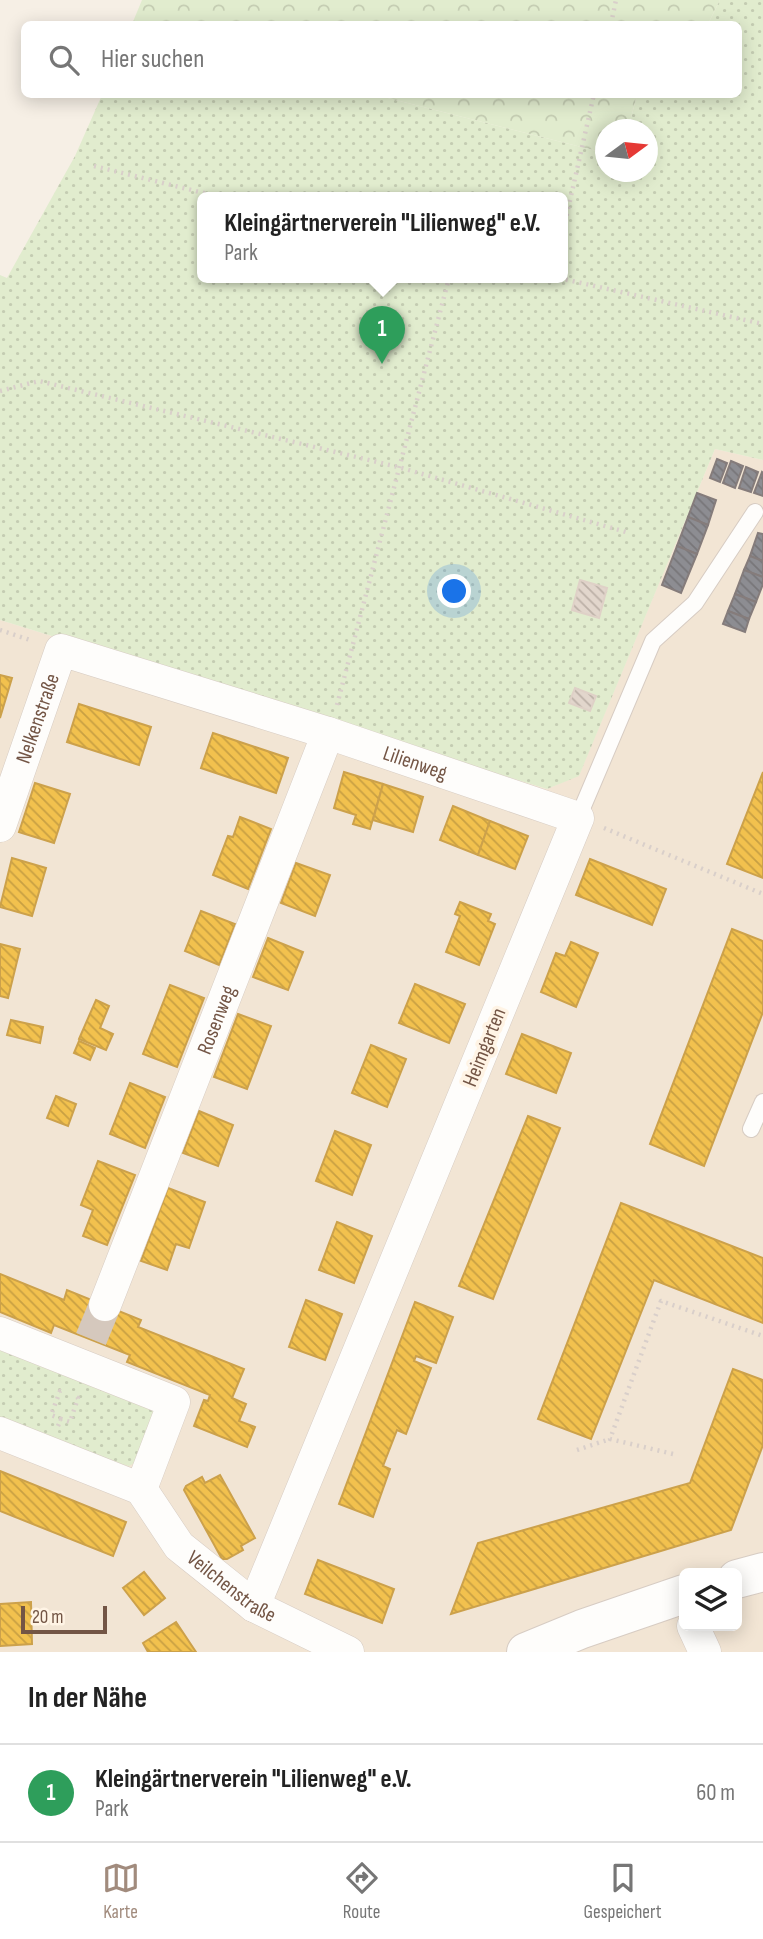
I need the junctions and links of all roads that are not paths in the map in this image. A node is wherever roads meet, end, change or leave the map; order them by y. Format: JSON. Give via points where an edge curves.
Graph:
{"nodes":[{"id":1,"x":755,"y":512,"type":"dead end"},
{"id":2,"x":61,"y":650,"type":"joint"},
{"id":3,"x":328,"y":733,"type":"junction"},
{"id":4,"x":578,"y":818,"type":"junction"},
{"id":5,"x":0,"y":826,"type":"edge"},
{"id":6,"x":763,"y":1102,"type":"edge"},
{"id":7,"x":751,"y":1129,"type":"dead end"},
{"id":8,"x":105,"y":1305,"type":"tunnel mouth"},
{"id":9,"x":0,"y":1334,"type":"edge"},
{"id":10,"x":0,"y":1433,"type":"edge"},
{"id":11,"x":141,"y":1489,"type":"junction"},
{"id":12,"x":763,"y":1572,"type":"edge"},
{"id":13,"x":742,"y":1578,"type":"edge"},
{"id":14,"x":679,"y":1597,"type":"edge"},
{"id":15,"x":254,"y":1606,"type":"junction"},
{"id":16,"x":695,"y":1631,"type":"edge"},
{"id":17,"x":348,"y":1652,"type":"edge"},
{"id":18,"x":526,"y":1652,"type":"edge"},
{"id":19,"x":705,"y":1652,"type":"edge"}],
"edges":[{"from":1,"to":4,"type":"lane","name":"Heimgarten","via":[[695,603],[653,641]]},
{"from":2,"to":3,"type":"street","name":"Lilienweg"},
{"from":2,"to":5,"type":"street","name":"Nelkenstraße"},
{"from":3,"to":4,"type":"street","name":"Lilienweg"},
{"from":3,"to":8,"type":"street","name":"Rosenweg"},
{"from":4,"to":15,"type":"street","name":"Heimgarten"},
{"from":6,"to":7,"type":"lane"},
{"from":9,"to":11,"type":"street","via":[[86,1352],[174,1402]]},
{"from":10,"to":11,"type":"street"},
{"from":11,"to":15,"type":"street","name":"Veilchenstraße","via":[[179,1546]]},
{"from":12,"to":13,"type":"street"},
{"from":14,"to":18,"type":"street"},
{"from":15,"to":17,"type":"street","name":"Veilchenstraße"},
{"from":16,"to":19,"type":"street"}]}
